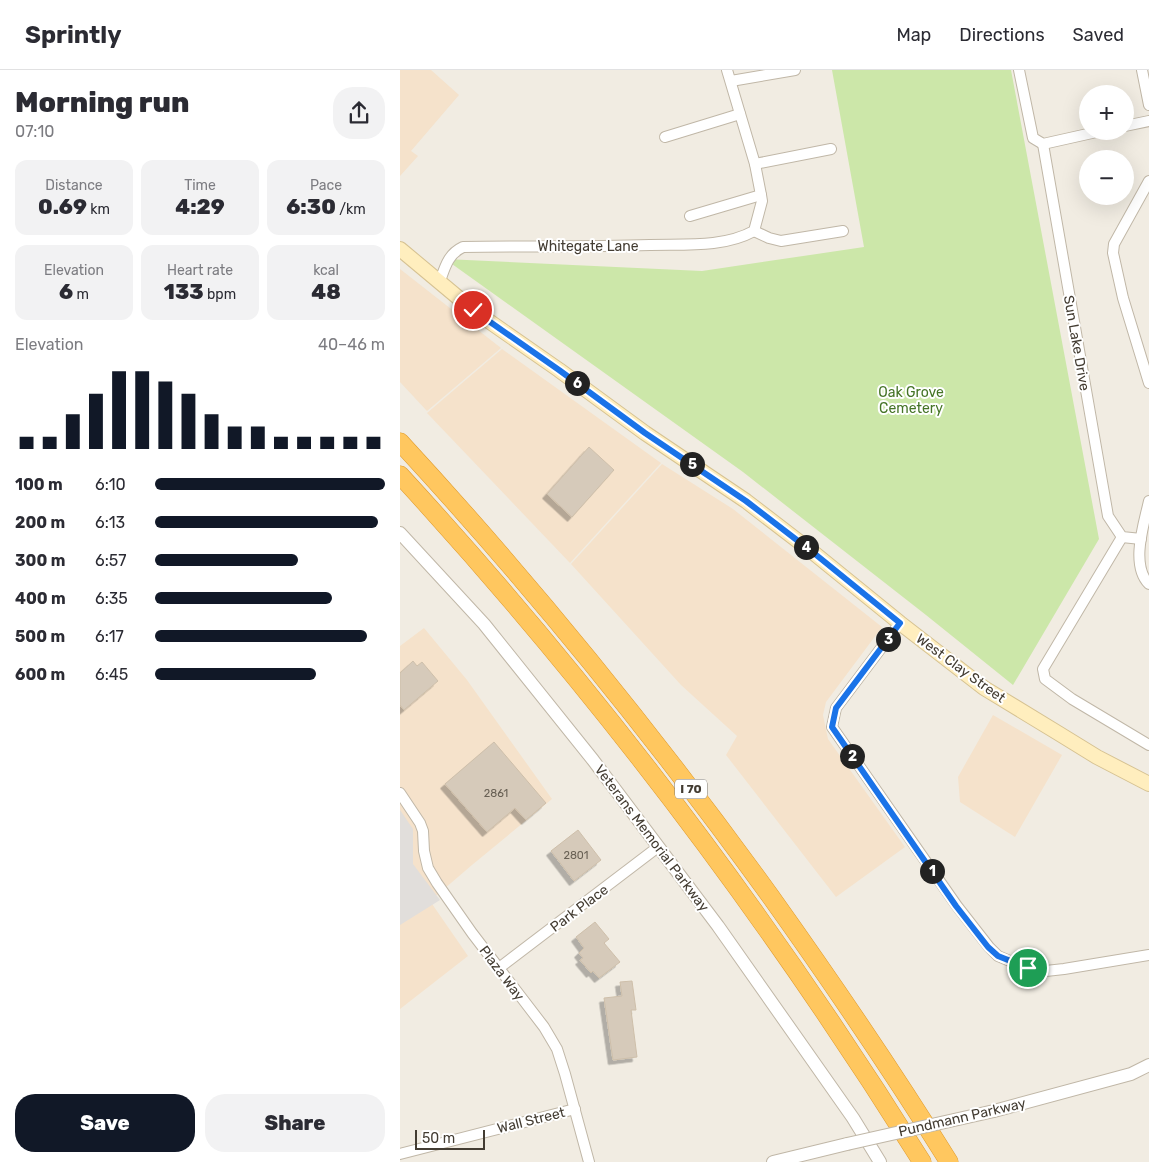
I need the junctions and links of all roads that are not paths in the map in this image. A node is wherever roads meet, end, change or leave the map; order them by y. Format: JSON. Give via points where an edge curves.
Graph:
{"nodes":[{"id":1,"x":727,"y":70,"type":"edge"},
{"id":2,"x":795,"y":70,"type":"edge"},
{"id":3,"x":1019,"y":70,"type":"edge"},
{"id":4,"x":1142,"y":70,"type":"edge"},
{"id":5,"x":730,"y":81,"type":"junction"},
{"id":6,"x":1149,"y":105,"type":"edge"},
{"id":7,"x":740,"y":114,"type":"junction"},
{"id":8,"x":1149,"y":121,"type":"edge"},
{"id":9,"x":1134,"y":124,"type":"edge"},
{"id":10,"x":1079,"y":136,"type":"edge"},
{"id":11,"x":665,"y":137,"type":"dead end"},
{"id":12,"x":1042,"y":144,"type":"junction"},
{"id":13,"x":830,"y":148,"type":"dead end"},
{"id":14,"x":754,"y":164,"type":"junction"},
{"id":15,"x":1149,"y":181,"type":"edge"},
{"id":16,"x":761,"y":195,"type":"junction"},
{"id":17,"x":690,"y":216,"type":"dead end"},
{"id":18,"x":754,"y":231,"type":"junction"},
{"id":19,"x":843,"y":231,"type":"dead end"},
{"id":20,"x":400,"y":249,"type":"edge"},
{"id":21,"x":440,"y":281,"type":"junction"},
{"id":22,"x":1149,"y":383,"type":"edge"},
{"id":23,"x":400,"y":442,"type":"edge"},
{"id":24,"x":400,"y":475,"type":"edge"},
{"id":25,"x":1149,"y":501,"type":"edge"},
{"id":26,"x":400,"y":533,"type":"edge"},
{"id":27,"x":1122,"y":537,"type":"junction"},
{"id":28,"x":1140,"y":539,"type":"junction"},
{"id":29,"x":1149,"y":584,"type":"edge"},
{"id":30,"x":900,"y":623,"type":"junction"},
{"id":31,"x":1149,"y":745,"type":"edge"},
{"id":32,"x":1149,"y":784,"type":"edge"},
{"id":33,"x":400,"y":793,"type":"edge"},
{"id":34,"x":658,"y":847,"type":"junction"},
{"id":35,"x":1149,"y":954,"type":"edge"},
{"id":36,"x":499,"y":968,"type":"junction"},
{"id":37,"x":1149,"y":1065,"type":"edge"},
{"id":38,"x":575,"y":1109,"type":"junction"},
{"id":39,"x":400,"y":1154,"type":"edge"},
{"id":40,"x":589,"y":1162,"type":"edge"},
{"id":41,"x":774,"y":1162,"type":"edge"},
{"id":42,"x":880,"y":1162,"type":"edge"},
{"id":43,"x":922,"y":1162,"type":"edge"},
{"id":44,"x":949,"y":1162,"type":"edge"}],
"edges":[{"from":1,"to":5,"type":"street"},
{"from":2,"to":5,"type":"street"},
{"from":3,"to":12,"type":"street","name":"Sun Lake Drive","via":[[1033,138]]},
{"from":4,"to":6,"type":"street"},
{"from":5,"to":7,"type":"street"},
{"from":7,"to":11,"type":"street"},
{"from":7,"to":14,"type":"street"},
{"from":8,"to":9,"type":"street"},
{"from":10,"to":12,"type":"street"},
{"from":12,"to":27,"type":"street","name":"Sun Lake Drive","via":[[1108,516]]},
{"from":13,"to":14,"type":"street"},
{"from":14,"to":16,"type":"street"},
{"from":15,"to":22,"type":"street","via":[[1114,244],[1113,252],[1123,298]]},
{"from":16,"to":17,"type":"street"},
{"from":16,"to":18,"type":"street"},
{"from":18,"to":19,"type":"street","via":[[781,241]]},
{"from":18,"to":21,"type":"street","name":"Whitegate Lane","via":[[728,241],[701,244],[463,247],[451,255]]},
{"from":20,"to":21,"type":"main road","name":"West Clay Street"},
{"from":21,"to":30,"type":"main road","name":"West Clay Street","via":[[473,310],[746,501]]},
{"from":23,"to":44,"type":"highway","number":"I 70","via":[[520,577],[679,772],[863,1029]]},
{"from":24,"to":43,"type":"highway","number":"I 70","via":[[546,643],[662,788],[795,971]]},
{"from":25,"to":28,"type":"street"},
{"from":26,"to":34,"type":"street","name":"Veterans Memorial Parkway","via":[[484,624]]},
{"from":27,"to":28,"type":"street"},
{"from":27,"to":31,"type":"street","via":[[1043,669],[1045,680]]},
{"from":28,"to":29,"type":"street","via":[[1142,574]]},
{"from":30,"to":32,"type":"main road","name":"West Clay Street","via":[[984,688],[1058,734]]},
{"from":30,"to":35,"type":"street","via":[[836,708],[832,727],[956,906],[998,956],[1028,968],[1055,970]]},
{"from":33,"to":36,"type":"street","name":"Plaza Way","via":[[423,831],[428,868]]},
{"from":34,"to":36,"type":"street","name":"Park Place"},
{"from":34,"to":42,"type":"street","name":"Veterans Memorial Parkway","via":[[718,926],[853,1118]]},
{"from":36,"to":38,"type":"street","name":"Plaza Way","via":[[544,1027],[556,1049]]},
{"from":37,"to":41,"type":"street","name":"Pundmann Parkway","bridge":true,"via":[[1131,1074],[994,1110]]},
{"from":38,"to":39,"type":"street","name":"Wall Street"},
{"from":38,"to":40,"type":"street","name":"Plaza Way"}]}
